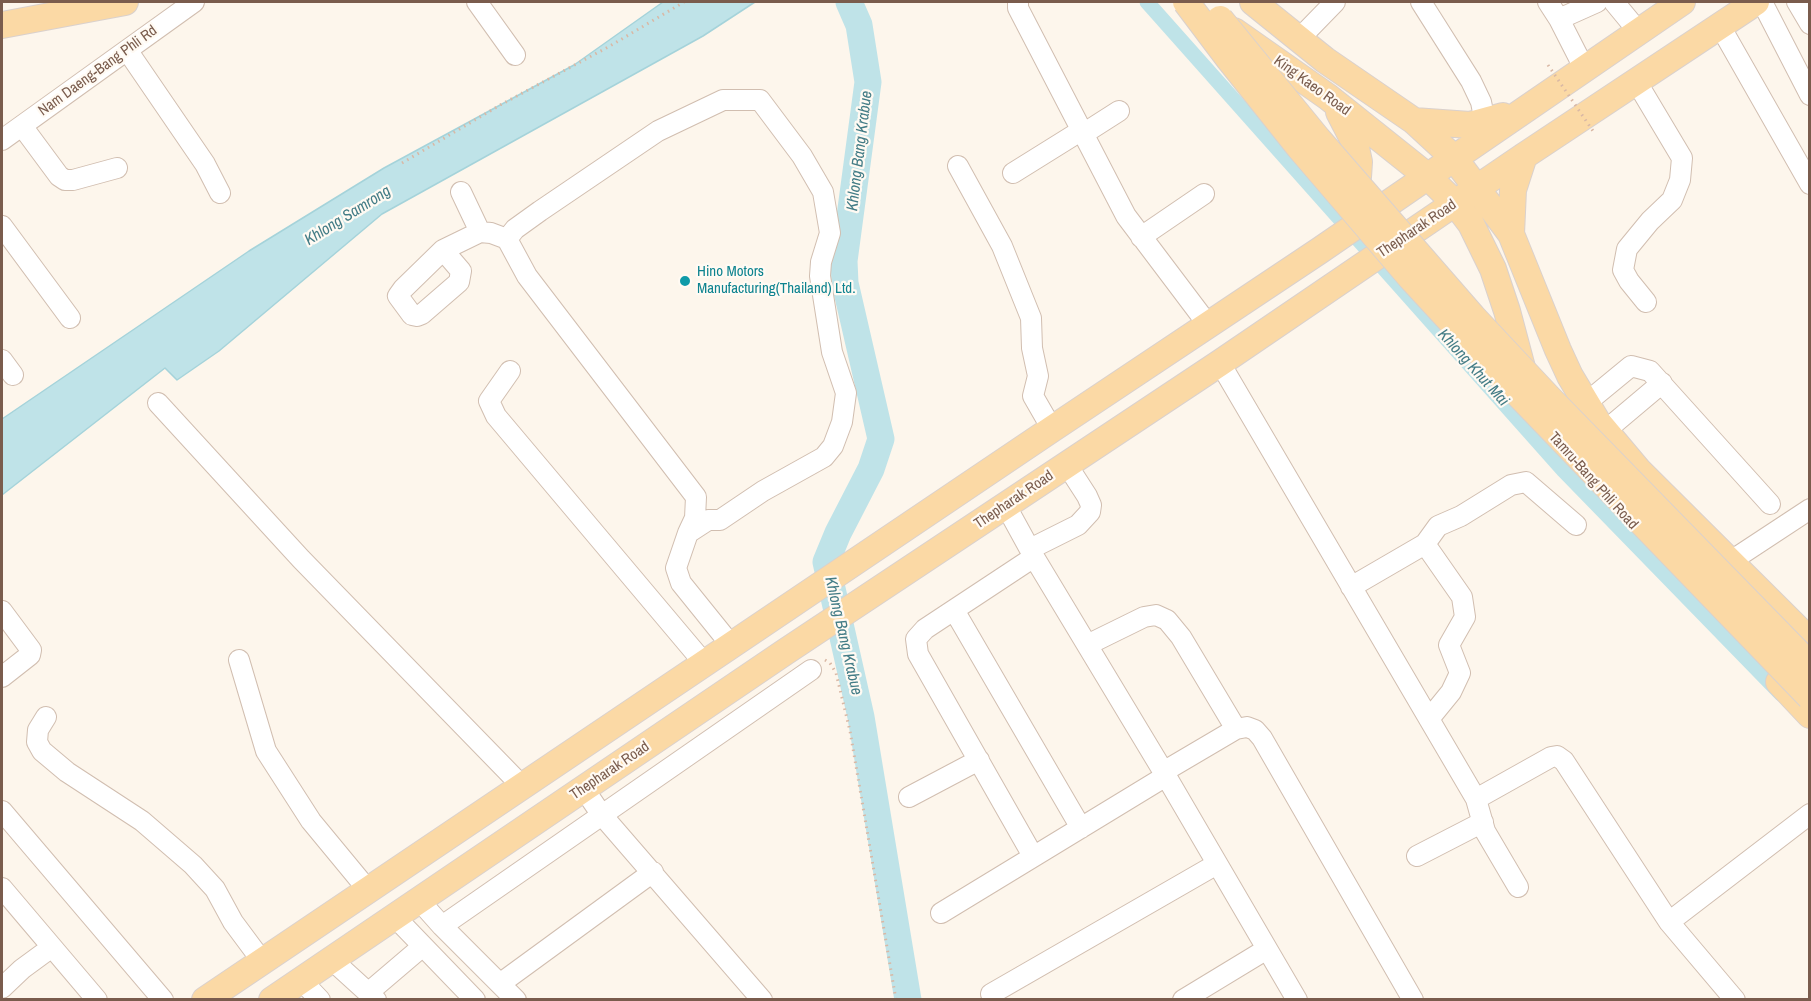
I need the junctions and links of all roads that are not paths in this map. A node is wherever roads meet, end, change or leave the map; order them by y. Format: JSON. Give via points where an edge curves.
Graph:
{"nodes":[{"id":1,"x":125,"y":2,"type":"edge"},
{"id":2,"x":194,"y":2,"type":"edge"},
{"id":3,"x":477,"y":2,"type":"edge"},
{"id":4,"x":1018,"y":2,"type":"edge"},
{"id":5,"x":1186,"y":2,"type":"edge"},
{"id":6,"x":1192,"y":2,"type":"edge"},
{"id":7,"x":1208,"y":2,"type":"edge"},
{"id":8,"x":1253,"y":2,"type":"edge"},
{"id":9,"x":1335,"y":2,"type":"edge"},
{"id":10,"x":1421,"y":2,"type":"edge"},
{"id":11,"x":1548,"y":2,"type":"edge"},
{"id":12,"x":1597,"y":2,"type":"edge"},
{"id":13,"x":1614,"y":2,"type":"edge"},
{"id":14,"x":1682,"y":2,"type":"edge"},
{"id":15,"x":1756,"y":2,"type":"edge"},
{"id":16,"x":1762,"y":2,"type":"edge"},
{"id":17,"x":1797,"y":2,"type":"edge"},
{"id":18,"x":1559,"y":19,"type":"junction"},
{"id":19,"x":1809,"y":24,"type":"edge"},
{"id":20,"x":2,"y":25,"type":"edge"},
{"id":21,"x":1720,"y":26,"type":"junction"},
{"id":22,"x":1638,"y":32,"type":"junction"},
{"id":23,"x":1299,"y":39,"type":"junction"},
{"id":24,"x":127,"y":50,"type":"junction"},
{"id":25,"x":515,"y":55,"type":"dead end"},
{"id":26,"x":1584,"y":68,"type":"junction"},
{"id":27,"x":1636,"y":81,"type":"junction"},
{"id":28,"x":1809,"y":95,"type":"edge"},
{"id":29,"x":1328,"y":97,"type":"junction"},
{"id":30,"x":1534,"y":104,"type":"junction"},
{"id":31,"x":1119,"y":111,"type":"dead end"},
{"id":32,"x":1414,"y":121,"type":"junction"},
{"id":33,"x":1485,"y":122,"type":"junction"},
{"id":34,"x":22,"y":126,"type":"junction"},
{"id":35,"x":1082,"y":132,"type":"junction"},
{"id":36,"x":2,"y":140,"type":"edge"},
{"id":37,"x":1524,"y":156,"type":"junction"},
{"id":38,"x":1454,"y":158,"type":"junction"},
{"id":39,"x":958,"y":166,"type":"dead end"},
{"id":40,"x":117,"y":168,"type":"dead end"},
{"id":41,"x":1012,"y":173,"type":"dead end"},
{"id":42,"x":1418,"y":183,"type":"junction"},
{"id":43,"x":1809,"y":184,"type":"edge"},
{"id":44,"x":1478,"y":188,"type":"junction"},
{"id":45,"x":461,"y":192,"type":"dead end"},
{"id":46,"x":220,"y":193,"type":"dead end"},
{"id":47,"x":1204,"y":194,"type":"dead end"},
{"id":48,"x":1455,"y":203,"type":"junction"},
{"id":49,"x":1429,"y":221,"type":"junction"},
{"id":50,"x":2,"y":226,"type":"edge"},
{"id":51,"x":480,"y":232,"type":"junction"},
{"id":52,"x":1511,"y":234,"type":"junction"},
{"id":53,"x":1142,"y":237,"type":"junction"},
{"id":54,"x":507,"y":239,"type":"junction"},
{"id":55,"x":1480,"y":241,"type":"junction"},
{"id":56,"x":443,"y":250,"type":"dead end"},
{"id":57,"x":1319,"y":251,"type":"junction"},
{"id":58,"x":1646,"y":302,"type":"dead end"},
{"id":59,"x":70,"y":318,"type":"dead end"},
{"id":60,"x":1209,"y":326,"type":"junction"},
{"id":61,"x":1220,"y":363,"type":"junction"},
{"id":62,"x":510,"y":371,"type":"dead end"},
{"id":63,"x":1662,"y":383,"type":"junction"},
{"id":64,"x":158,"y":403,"type":"dead end"},
{"id":65,"x":1586,"y":403,"type":"junction"},
{"id":66,"x":1052,"y":429,"type":"junction"},
{"id":67,"x":1605,"y":432,"type":"junction"},
{"id":68,"x":1067,"y":465,"type":"junction"},
{"id":69,"x":1770,"y":504,"type":"dead end"},
{"id":70,"x":1006,"y":506,"type":"junction"},
{"id":71,"x":1809,"y":509,"type":"edge"},
{"id":72,"x":1576,"y":525,"type":"dead end"},
{"id":73,"x":688,"y":533,"type":"junction"},
{"id":74,"x":1425,"y":544,"type":"junction"},
{"id":75,"x":1032,"y":553,"type":"junction"},
{"id":76,"x":1731,"y":561,"type":"junction"},
{"id":77,"x":1351,"y":587,"type":"junction"},
{"id":78,"x":954,"y":610,"type":"junction"},
{"id":79,"x":2,"y":611,"type":"edge"},
{"id":80,"x":1809,"y":641,"type":"edge"},
{"id":81,"x":730,"y":645,"type":"junction"},
{"id":82,"x":1087,"y":645,"type":"junction"},
{"id":83,"x":239,"y":660,"type":"dead end"},
{"id":84,"x":704,"y":663,"type":"junction"},
{"id":85,"x":818,"y":664,"type":"road end"},
{"id":86,"x":1809,"y":665,"type":"edge"},
{"id":87,"x":2,"y":677,"type":"edge"},
{"id":88,"x":1809,"y":698,"type":"edge"},
{"id":89,"x":1809,"y":715,"type":"edge"},
{"id":90,"x":46,"y":717,"type":"dead end"},
{"id":91,"x":1429,"y":719,"type":"junction"},
{"id":92,"x":1236,"y":729,"type":"junction"},
{"id":93,"x":979,"y":760,"type":"junction"},
{"id":94,"x":1165,"y":774,"type":"junction"},
{"id":95,"x":521,"y":785,"type":"junction"},
{"id":96,"x":584,"y":789,"type":"junction"},
{"id":97,"x":909,"y":797,"type":"dead end"},
{"id":98,"x":1476,"y":799,"type":"junction"},
{"id":99,"x":2,"y":811,"type":"edge"},
{"id":100,"x":484,"y":812,"type":"junction"},
{"id":101,"x":602,"y":814,"type":"junction"},
{"id":102,"x":1809,"y":814,"type":"edge"},
{"id":103,"x":1483,"y":822,"type":"junction"},
{"id":104,"x":1081,"y":828,"type":"junction"},
{"id":105,"x":506,"y":842,"type":"junction"},
{"id":106,"x":1034,"y":856,"type":"junction"},
{"id":107,"x":1417,"y":856,"type":"dead end"},
{"id":108,"x":1217,"y":864,"type":"junction"},
{"id":109,"x":653,"y":872,"type":"junction"},
{"id":110,"x":1518,"y":887,"type":"dead end"},
{"id":111,"x":2,"y":888,"type":"edge"},
{"id":112,"x":368,"y":890,"type":"junction"},
{"id":113,"x":418,"y":899,"type":"junction"},
{"id":114,"x":941,"y":913,"type":"dead end"},
{"id":115,"x":394,"y":916,"type":"junction"},
{"id":116,"x":1669,"y":922,"type":"junction"},
{"id":117,"x":442,"y":926,"type":"junction"},
{"id":118,"x":423,"y":946,"type":"junction"},
{"id":119,"x":52,"y":947,"type":"junction"},
{"id":120,"x":1267,"y":949,"type":"junction"},
{"id":121,"x":331,"y":959,"type":"junction"},
{"id":122,"x":262,"y":961,"type":"junction"},
{"id":123,"x":301,"y":980,"type":"junction"},
{"id":124,"x":501,"y":983,"type":"junction"},
{"id":125,"x":2,"y":988,"type":"edge"},
{"id":126,"x":991,"y":993,"type":"dead end"},
{"id":127,"x":373,"y":996,"type":"edge"},
{"id":128,"x":97,"y":999,"type":"edge"},
{"id":129,"x":163,"y":999,"type":"edge"},
{"id":130,"x":205,"y":999,"type":"edge"},
{"id":131,"x":272,"y":999,"type":"edge"},
{"id":132,"x":320,"y":999,"type":"edge"},
{"id":133,"x":475,"y":999,"type":"edge"},
{"id":134,"x":516,"y":999,"type":"edge"},
{"id":135,"x":762,"y":999,"type":"edge"},
{"id":136,"x":1183,"y":999,"type":"edge"},
{"id":137,"x":1297,"y":999,"type":"edge"},
{"id":138,"x":1413,"y":999,"type":"edge"},
{"id":139,"x":1735,"y":999,"type":"edge"}],
"edges":[{"from":1,"to":20,"type":"main road"},
{"from":2,"to":24,"type":"street","name":"Nam Daeng-Bang Phli Rd"},
{"from":3,"to":25,"type":"street"},
{"from":4,"to":35,"type":"street"},
{"from":5,"to":88,"type":"main road","bridge":true,"via":[[1299,147],[1418,286]]},
{"from":6,"to":29,"type":"main road","name":"King Kaeo Road"},
{"from":7,"to":86,"type":"main road","bridge":true,"via":[[1271,83],[1473,317]]},
{"from":8,"to":23,"type":"main road","name":"King Kaeo Road"},
{"from":9,"to":23,"type":"street"},
{"from":10,"to":33,"type":"street","via":[[1471,81]]},
{"from":11,"to":18,"type":"street"},
{"from":12,"to":18,"type":"street"},
{"from":13,"to":22,"type":"street"},
{"from":14,"to":22,"type":"main road"},
{"from":15,"to":21,"type":"main road","name":"Thepharak Road"},
{"from":16,"to":28,"type":"street"},
{"from":17,"to":19,"type":"street"},
{"from":18,"to":26,"type":"street"},
{"from":21,"to":27,"type":"main road","name":"Thepharak Road"},
{"from":21,"to":43,"type":"street"},
{"from":22,"to":26,"type":"main road"},
{"from":23,"to":32,"type":"main road","name":"King Kaeo Road"},
{"from":24,"to":34,"type":"street","name":"Nam Daeng-Bang Phli Rd"},
{"from":24,"to":46,"type":"street","via":[[205,164]]},
{"from":26,"to":30,"type":"main road"},
{"from":27,"to":37,"type":"main road","name":"Thepharak Road"},
{"from":27,"to":58,"type":"street","via":[[1682,158],[1680,180],[1672,200],[1627,249],[1623,270]]},
{"from":29,"to":42,"type":"main road","name":"King Kaeo Road"},
{"from":29,"to":57,"type":"main road","via":[[1349,129],[1359,162],[1350,199]]},
{"from":30,"to":33,"type":"main road"},
{"from":30,"to":38,"type":"main road"},
{"from":31,"to":35,"type":"street"},
{"from":32,"to":33,"type":"main road","via":[[1470,125]]},
{"from":32,"to":38,"type":"main road","name":"King Kaeo Road"},
{"from":34,"to":36,"type":"street","name":"Nam Daeng-Bang Phli Rd"},
{"from":34,"to":40,"type":"street","via":[[65,180]]},
{"from":35,"to":41,"type":"street"},
{"from":35,"to":53,"type":"street","via":[[1126,216]]},
{"from":37,"to":44,"type":"main road","name":"Thepharak Road"},
{"from":37,"to":52,"type":"main road","via":[[1513,190]]},
{"from":38,"to":42,"type":"main road"},
{"from":38,"to":44,"type":"main road"},
{"from":39,"to":66,"type":"street","via":[[1002,246],[1032,318],[1032,348],[1038,376],[1033,396]]},
{"from":42,"to":48,"type":"main road","name":"Tamru-Bang Phli Road"},
{"from":42,"to":57,"type":"main road","bridge":true},
{"from":44,"to":48,"type":"main road","name":"Thepharak Road"},
{"from":44,"to":52,"type":"main road"},
{"from":45,"to":51,"type":"street"},
{"from":47,"to":53,"type":"street"},
{"from":48,"to":49,"type":"main road","name":"Thepharak Road"},
{"from":48,"to":55,"type":"main road","name":"Tamru-Bang Phli Road"},
{"from":49,"to":55,"type":"main road"},
{"from":49,"to":61,"type":"main road","name":"Thepharak Road","bridge":true},
{"from":50,"to":59,"type":"street"},
{"from":51,"to":54,"type":"street"},
{"from":51,"to":56,"type":"street"},
{"from":52,"to":65,"type":"main road","via":[[1558,350]]},
{"from":53,"to":60,"type":"street"},
{"from":54,"to":73,"type":"street","via":[[527,276],[696,497]]},
{"from":54,"to":73,"type":"street","via":[[540,211],[658,131],[723,100],[760,100],[802,156],[823,192],[830,233],[820,276],[832,352],[846,393],[842,422],[824,457],[720,520],[708,520]]},
{"from":55,"to":89,"type":"main road","name":"Tamru-Bang Phli Road","bridge":true,"via":[[1494,268],[1531,397],[1559,447]]},
{"from":57,"to":60,"type":"main road"},
{"from":60,"to":66,"type":"main road"},
{"from":61,"to":68,"type":"main road","name":"Thepharak Road"},
{"from":61,"to":77,"type":"street"},
{"from":62,"to":84,"type":"street","via":[[489,401],[496,416]]},
{"from":63,"to":65,"type":"street","via":[[1650,371],[1631,366]]},
{"from":63,"to":67,"type":"street"},
{"from":63,"to":69,"type":"street"},
{"from":64,"to":95,"type":"street","via":[[301,559]]},
{"from":65,"to":67,"type":"main road"},
{"from":66,"to":81,"type":"main road"},
{"from":67,"to":76,"type":"main road"},
{"from":68,"to":70,"type":"main road","name":"Thepharak Road"},
{"from":68,"to":75,"type":"street","via":[[1087,496],[1090,512],[1078,525]]},
{"from":70,"to":75,"type":"street"},
{"from":70,"to":96,"type":"main road","name":"Thepharak Road"},
{"from":71,"to":76,"type":"street"},
{"from":72,"to":74,"type":"street","via":[[1526,483],[1511,485],[1438,526]]},
{"from":73,"to":81,"type":"street","via":[[676,568],[681,583]]},
{"from":74,"to":77,"type":"street"},
{"from":74,"to":91,"type":"street","via":[[1462,597],[1465,617],[1449,645],[1460,673],[1451,692]]},
{"from":75,"to":78,"type":"street"},
{"from":75,"to":82,"type":"street"},
{"from":76,"to":80,"type":"main road"},
{"from":77,"to":91,"type":"street"},
{"from":78,"to":93,"type":"street","via":[[916,639],[918,654]]},
{"from":78,"to":104,"type":"street"},
{"from":79,"to":87,"type":"street","via":[[31,650]]},
{"from":81,"to":84,"type":"main road"},
{"from":82,"to":92,"type":"street","via":[[1144,617],[1156,615],[1167,620]]},
{"from":82,"to":94,"type":"street"},
{"from":83,"to":112,"type":"street","via":[[266,751],[311,821]]},
{"from":84,"to":95,"type":"main road"},
{"from":85,"to":101,"type":"street"},
{"from":90,"to":122,"type":"street","via":[[38,730],[37,741],[42,751],[142,821],[193,865],[215,889]]},
{"from":91,"to":98,"type":"street"},
{"from":92,"to":94,"type":"street"},
{"from":92,"to":138,"type":"street","via":[[1247,727],[1262,738]]},
{"from":93,"to":97,"type":"street"},
{"from":93,"to":106,"type":"street"},
{"from":94,"to":104,"type":"street"},
{"from":94,"to":108,"type":"street"},
{"from":95,"to":100,"type":"main road"},
{"from":96,"to":101,"type":"street"},
{"from":96,"to":105,"type":"main road","name":"Thepharak Road"},
{"from":98,"to":103,"type":"street"},
{"from":98,"to":116,"type":"street","via":[[1557,756],[1564,761]]},
{"from":99,"to":129,"type":"street"},
{"from":100,"to":105,"type":"main road"},
{"from":100,"to":112,"type":"main road"},
{"from":101,"to":109,"type":"street"},
{"from":101,"to":117,"type":"street"},
{"from":102,"to":116,"type":"street"},
{"from":103,"to":107,"type":"street"},
{"from":103,"to":110,"type":"street"},
{"from":104,"to":106,"type":"street"},
{"from":105,"to":113,"type":"main road","name":"Thepharak Road"},
{"from":106,"to":114,"type":"street"},
{"from":108,"to":120,"type":"street"},
{"from":108,"to":126,"type":"street"},
{"from":109,"to":124,"type":"street"},
{"from":109,"to":135,"type":"street"},
{"from":111,"to":119,"type":"street"},
{"from":112,"to":122,"type":"main road"},
{"from":113,"to":115,"type":"main road","name":"Thepharak Road"},
{"from":113,"to":117,"type":"street"},
{"from":115,"to":118,"type":"street"},
{"from":115,"to":121,"type":"main road","name":"Thepharak Road"},
{"from":116,"to":139,"type":"street"},
{"from":117,"to":124,"type":"street"},
{"from":118,"to":127,"type":"street"},
{"from":118,"to":133,"type":"street"},
{"from":119,"to":125,"type":"street"},
{"from":119,"to":128,"type":"street"},
{"from":120,"to":136,"type":"street"},
{"from":120,"to":137,"type":"street"},
{"from":121,"to":123,"type":"main road","name":"Thepharak Road"},
{"from":121,"to":127,"type":"street"},
{"from":122,"to":130,"type":"main road"},
{"from":123,"to":131,"type":"main road","name":"Thepharak Road"},
{"from":123,"to":132,"type":"street"},
{"from":124,"to":134,"type":"street"}]}
